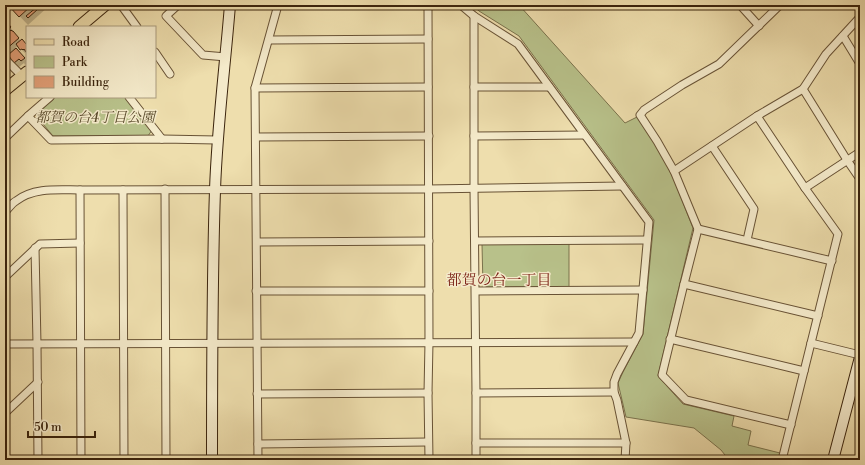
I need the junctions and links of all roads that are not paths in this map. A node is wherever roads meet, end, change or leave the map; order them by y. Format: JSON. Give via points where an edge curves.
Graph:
{"nodes":[{"id":1,"x":105,"y":5,"type":"edge"},
{"id":2,"x":121,"y":5,"type":"edge"},
{"id":3,"x":178,"y":5,"type":"edge"},
{"id":4,"x":230,"y":5,"type":"edge"},
{"id":5,"x":278,"y":5,"type":"edge"},
{"id":6,"x":428,"y":5,"type":"edge"},
{"id":7,"x":461,"y":5,"type":"edge"},
{"id":8,"x":740,"y":5,"type":"edge"},
{"id":9,"x":780,"y":5,"type":"edge"},
{"id":10,"x":474,"y":16,"type":"junction"},
{"id":11,"x":860,"y":16,"type":"edge"},
{"id":12,"x":81,"y":26,"type":"edge"},
{"id":13,"x":136,"y":26,"type":"edge"},
{"id":14,"x":759,"y":26,"type":"junction"},
{"id":15,"x":843,"y":36,"type":"junction"},
{"id":16,"x":428,"y":39,"type":"junction"},
{"id":17,"x":269,"y":40,"type":"junction"},
{"id":18,"x":156,"y":53,"type":"edge"},
{"id":19,"x":226,"y":57,"type":"junction"},
{"id":20,"x":5,"y":59,"type":"edge"},
{"id":21,"x":860,"y":64,"type":"edge"},
{"id":22,"x":24,"y":74,"type":"edge"},
{"id":23,"x":170,"y":74,"type":"dead end"},
{"id":24,"x":549,"y":86,"type":"junction"},
{"id":25,"x":428,"y":87,"type":"junction"},
{"id":26,"x":474,"y":87,"type":"junction"},
{"id":27,"x":255,"y":88,"type":"junction"},
{"id":28,"x":803,"y":88,"type":"junction"},
{"id":29,"x":5,"y":90,"type":"edge"},
{"id":30,"x":49,"y":98,"type":"edge"},
{"id":31,"x":130,"y":98,"type":"edge"},
{"id":32,"x":28,"y":116,"type":"junction"},
{"id":33,"x":757,"y":116,"type":"junction"},
{"id":34,"x":584,"y":135,"type":"junction"},
{"id":35,"x":429,"y":136,"type":"junction"},
{"id":36,"x":474,"y":136,"type":"junction"},
{"id":37,"x":256,"y":137,"type":"junction"},
{"id":38,"x":5,"y":138,"type":"edge"},
{"id":39,"x":162,"y":139,"type":"junction"},
{"id":40,"x":218,"y":140,"type":"junction"},
{"id":41,"x":712,"y":146,"type":"junction"},
{"id":42,"x":860,"y":152,"type":"edge"},
{"id":43,"x":847,"y":160,"type":"junction"},
{"id":44,"x":674,"y":171,"type":"junction"},
{"id":45,"x":860,"y":179,"type":"edge"},
{"id":46,"x":622,"y":186,"type":"junction"},
{"id":47,"x":474,"y":188,"type":"junction"},
{"id":48,"x":805,"y":188,"type":"junction"},
{"id":49,"x":165,"y":189,"type":"junction"},
{"id":50,"x":428,"y":189,"type":"junction"},
{"id":51,"x":80,"y":190,"type":"junction"},
{"id":52,"x":123,"y":190,"type":"junction"},
{"id":53,"x":215,"y":190,"type":"junction"},
{"id":54,"x":257,"y":190,"type":"junction"},
{"id":55,"x":5,"y":212,"type":"edge"},
{"id":56,"x":698,"y":229,"type":"junction"},
{"id":57,"x":647,"y":240,"type":"junction"},
{"id":58,"x":747,"y":240,"type":"junction"},
{"id":59,"x":429,"y":241,"type":"junction"},
{"id":60,"x":475,"y":241,"type":"junction"},
{"id":61,"x":256,"y":242,"type":"junction"},
{"id":62,"x":80,"y":243,"type":"junction"},
{"id":63,"x":35,"y":248,"type":"junction"},
{"id":64,"x":832,"y":261,"type":"junction"},
{"id":65,"x":5,"y":277,"type":"edge"},
{"id":66,"x":684,"y":284,"type":"junction"},
{"id":67,"x":643,"y":290,"type":"junction"},
{"id":68,"x":256,"y":291,"type":"junction"},
{"id":69,"x":429,"y":291,"type":"junction"},
{"id":70,"x":476,"y":291,"type":"junction"},
{"id":71,"x":818,"y":316,"type":"junction"},
{"id":72,"x":670,"y":339,"type":"junction"},
{"id":73,"x":429,"y":342,"type":"junction"},
{"id":74,"x":476,"y":342,"type":"junction"},
{"id":75,"x":634,"y":342,"type":"junction"},
{"id":76,"x":81,"y":343,"type":"junction"},
{"id":77,"x":124,"y":343,"type":"junction"},
{"id":78,"x":166,"y":343,"type":"junction"},
{"id":79,"x":212,"y":343,"type":"junction"},
{"id":80,"x":257,"y":343,"type":"junction"},
{"id":81,"x":812,"y":343,"type":"junction"},
{"id":82,"x":37,"y":344,"type":"junction"},
{"id":83,"x":5,"y":345,"type":"edge"},
{"id":84,"x":860,"y":356,"type":"edge"},
{"id":85,"x":804,"y":371,"type":"junction"},
{"id":86,"x":38,"y":382,"type":"junction"},
{"id":87,"x":614,"y":392,"type":"junction"},
{"id":88,"x":428,"y":393,"type":"junction"},
{"id":89,"x":476,"y":393,"type":"junction"},
{"id":90,"x":257,"y":394,"type":"junction"},
{"id":91,"x":5,"y":413,"type":"edge"},
{"id":92,"x":791,"y":425,"type":"junction"},
{"id":93,"x":428,"y":442,"type":"junction"},
{"id":94,"x":476,"y":443,"type":"junction"},
{"id":95,"x":626,"y":443,"type":"junction"},
{"id":96,"x":258,"y":444,"type":"junction"},
{"id":97,"x":38,"y":460,"type":"edge"},
{"id":98,"x":81,"y":460,"type":"edge"},
{"id":99,"x":124,"y":460,"type":"edge"},
{"id":100,"x":166,"y":460,"type":"edge"},
{"id":101,"x":212,"y":460,"type":"edge"},
{"id":102,"x":258,"y":460,"type":"edge"},
{"id":103,"x":429,"y":460,"type":"edge"},
{"id":104,"x":476,"y":460,"type":"edge"},
{"id":105,"x":625,"y":460,"type":"edge"},
{"id":106,"x":782,"y":460,"type":"edge"},
{"id":107,"x":833,"y":460,"type":"edge"}],
"edges":[{"from":1,"to":12,"type":"main road"},
{"from":2,"to":13,"type":"street"},
{"from":3,"to":19,"type":"street","via":[[166,16],[203,55]]},
{"from":4,"to":19,"type":"street"},
{"from":5,"to":17,"type":"street"},
{"from":6,"to":16,"type":"street"},
{"from":7,"to":10,"type":"street"},
{"from":8,"to":14,"type":"street"},
{"from":9,"to":14,"type":"street"},
{"from":10,"to":24,"type":"street","via":[[518,44]]},
{"from":10,"to":26,"type":"street"},
{"from":11,"to":15,"type":"street"},
{"from":14,"to":44,"type":"street","via":[[719,64],[682,85],[640,115]]},
{"from":15,"to":21,"type":"street"},
{"from":15,"to":28,"type":"street","via":[[826,54]]},
{"from":16,"to":17,"type":"street"},
{"from":16,"to":25,"type":"street"},
{"from":17,"to":27,"type":"street"},
{"from":18,"to":23,"type":"street"},
{"from":19,"to":40,"type":"street"},
{"from":20,"to":22,"type":"street"},
{"from":22,"to":29,"type":"main road"},
{"from":24,"to":26,"type":"street"},
{"from":24,"to":34,"type":"street"},
{"from":25,"to":27,"type":"street"},
{"from":25,"to":35,"type":"street"},
{"from":26,"to":36,"type":"street"},
{"from":27,"to":37,"type":"street"},
{"from":28,"to":33,"type":"street"},
{"from":28,"to":43,"type":"street"},
{"from":30,"to":32,"type":"street"},
{"from":31,"to":39,"type":"street"},
{"from":32,"to":38,"type":"street"},
{"from":32,"to":39,"type":"street","via":[[51,140]]},
{"from":33,"to":41,"type":"street"},
{"from":33,"to":48,"type":"street"},
{"from":34,"to":36,"type":"street"},
{"from":34,"to":46,"type":"street"},
{"from":35,"to":37,"type":"street"},
{"from":35,"to":50,"type":"street"},
{"from":36,"to":47,"type":"street"},
{"from":37,"to":54,"type":"street"},
{"from":39,"to":40,"type":"street"},
{"from":40,"to":53,"type":"street"},
{"from":41,"to":44,"type":"street"},
{"from":41,"to":58,"type":"street","via":[[754,209]]},
{"from":42,"to":43,"type":"street"},
{"from":43,"to":45,"type":"street"},
{"from":43,"to":48,"type":"street"},
{"from":44,"to":56,"type":"street"},
{"from":46,"to":47,"type":"street"},
{"from":46,"to":57,"type":"street","via":[[649,222]]},
{"from":47,"to":50,"type":"street"},
{"from":47,"to":60,"type":"street"},
{"from":48,"to":64,"type":"street","via":[[838,234]]},
{"from":49,"to":52,"type":"street"},
{"from":49,"to":53,"type":"street"},
{"from":49,"to":78,"type":"street"},
{"from":50,"to":54,"type":"street"},
{"from":50,"to":59,"type":"street"},
{"from":51,"to":52,"type":"street"},
{"from":51,"to":55,"type":"street","via":[[39,191],[28,194],[16,200]]},
{"from":51,"to":62,"type":"street"},
{"from":52,"to":77,"type":"street"},
{"from":53,"to":54,"type":"street"},
{"from":53,"to":79,"type":"street"},
{"from":54,"to":61,"type":"street"},
{"from":56,"to":58,"type":"street"},
{"from":56,"to":66,"type":"street"},
{"from":57,"to":60,"type":"street"},
{"from":57,"to":67,"type":"street"},
{"from":58,"to":64,"type":"street"},
{"from":59,"to":61,"type":"street"},
{"from":59,"to":69,"type":"street"},
{"from":60,"to":70,"type":"street"},
{"from":61,"to":68,"type":"street"},
{"from":62,"to":63,"type":"street","via":[[40,244]]},
{"from":62,"to":76,"type":"street"},
{"from":63,"to":65,"type":"street"},
{"from":63,"to":82,"type":"street"},
{"from":64,"to":71,"type":"street"},
{"from":66,"to":71,"type":"street"},
{"from":66,"to":72,"type":"street"},
{"from":67,"to":70,"type":"street"},
{"from":67,"to":75,"type":"street","via":[[639,333]]},
{"from":68,"to":69,"type":"street"},
{"from":68,"to":80,"type":"street"},
{"from":69,"to":73,"type":"street"},
{"from":70,"to":74,"type":"street"},
{"from":71,"to":81,"type":"street"},
{"from":72,"to":85,"type":"street"},
{"from":72,"to":92,"type":"street","via":[[662,375],[686,400]]},
{"from":73,"to":74,"type":"street"},
{"from":73,"to":80,"type":"street"},
{"from":73,"to":88,"type":"street"},
{"from":74,"to":75,"type":"street"},
{"from":74,"to":89,"type":"street"},
{"from":75,"to":87,"type":"street","via":[[617,374]]},
{"from":76,"to":77,"type":"street"},
{"from":76,"to":82,"type":"street"},
{"from":76,"to":98,"type":"street"},
{"from":77,"to":78,"type":"street"},
{"from":77,"to":99,"type":"street"},
{"from":78,"to":79,"type":"street"},
{"from":78,"to":100,"type":"street"},
{"from":79,"to":80,"type":"street"},
{"from":79,"to":101,"type":"street"},
{"from":80,"to":90,"type":"street"},
{"from":81,"to":84,"type":"street"},
{"from":81,"to":85,"type":"street"},
{"from":82,"to":83,"type":"street"},
{"from":82,"to":86,"type":"street"},
{"from":84,"to":107,"type":"street"},
{"from":85,"to":92,"type":"street"},
{"from":86,"to":91,"type":"street"},
{"from":86,"to":97,"type":"street"},
{"from":87,"to":89,"type":"street"},
{"from":87,"to":95,"type":"street"},
{"from":88,"to":90,"type":"street"},
{"from":88,"to":93,"type":"street"},
{"from":89,"to":94,"type":"street"},
{"from":90,"to":96,"type":"street"},
{"from":92,"to":106,"type":"street"},
{"from":93,"to":96,"type":"street"},
{"from":93,"to":103,"type":"street"},
{"from":94,"to":95,"type":"street"},
{"from":94,"to":104,"type":"street"},
{"from":95,"to":105,"type":"street"},
{"from":96,"to":102,"type":"street"}]}
